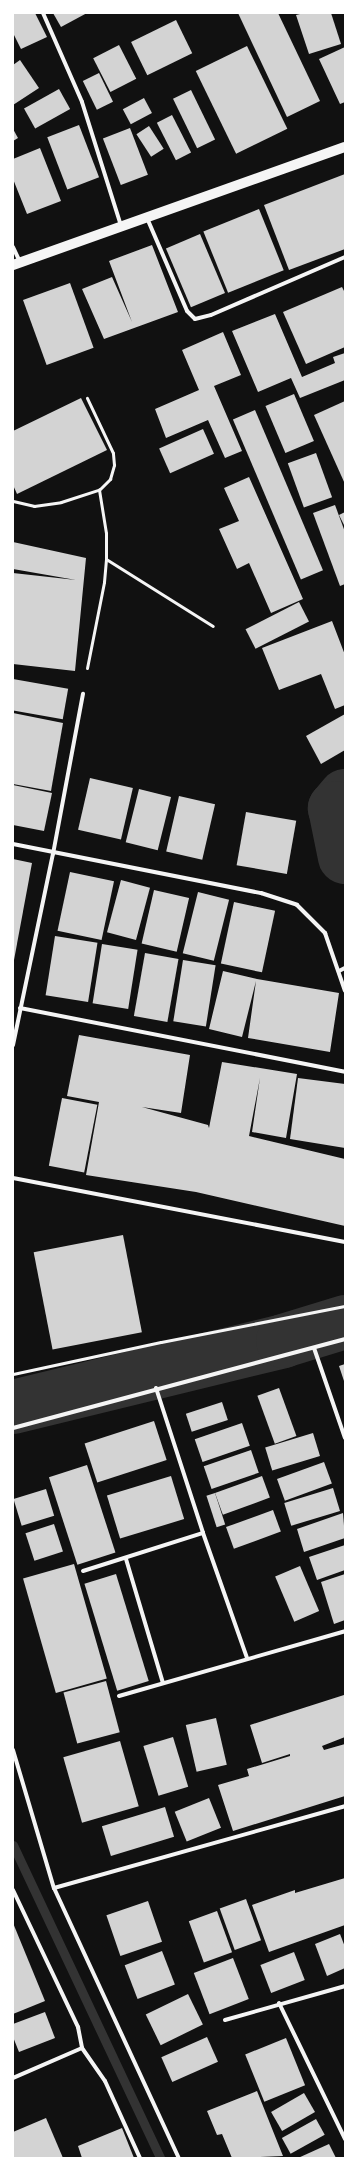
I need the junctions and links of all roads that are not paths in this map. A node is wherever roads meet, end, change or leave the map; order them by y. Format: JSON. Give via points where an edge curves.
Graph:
{"nodes":[{"id":1,"x":43,"y":13,"type":"edge"},
{"id":2,"x":345,"y":147,"type":"edge"},
{"id":3,"x":147,"y":218,"type":"junction"},
{"id":4,"x":121,"y":226,"type":"junction"},
{"id":5,"x":13,"y":247,"type":"edge"},
{"id":6,"x":345,"y":257,"type":"edge"},
{"id":7,"x":16,"y":264,"type":"edge"},
{"id":8,"x":87,"y":398,"type":"dead end"},
{"id":9,"x":98,"y":490,"type":"junction"},
{"id":10,"x":13,"y":501,"type":"edge"},
{"id":11,"x":106,"y":558,"type":"junction"},
{"id":12,"x":213,"y":626,"type":"dead end"},
{"id":13,"x":87,"y":668,"type":"dead end"},
{"id":14,"x":83,"y":694,"type":"dead end"},
{"id":15,"x":13,"y":844,"type":"edge"},
{"id":16,"x":53,"y":854,"type":"junction"},
{"id":17,"x":345,"y":968,"type":"edge"},
{"id":18,"x":339,"y":971,"type":"junction"},
{"id":19,"x":345,"y":991,"type":"edge"},
{"id":20,"x":20,"y":1008,"type":"junction"},
{"id":21,"x":13,"y":1045,"type":"edge"},
{"id":22,"x":345,"y":1072,"type":"edge"},
{"id":23,"x":13,"y":1178,"type":"edge"},
{"id":24,"x":345,"y":1242,"type":"edge"},
{"id":25,"x":345,"y":1306,"type":"edge"},
{"id":26,"x":345,"y":1338,"type":"edge"},
{"id":27,"x":314,"y":1348,"type":"junction"},
{"id":28,"x":13,"y":1374,"type":"edge"},
{"id":29,"x":156,"y":1388,"type":"junction"},
{"id":30,"x":13,"y":1428,"type":"edge"},
{"id":31,"x":345,"y":1438,"type":"edge"},
{"id":32,"x":203,"y":1533,"type":"junction"},
{"id":33,"x":126,"y":1559,"type":"junction"},
{"id":34,"x":84,"y":1571,"type":"dead end"},
{"id":35,"x":345,"y":1631,"type":"edge"},
{"id":36,"x":247,"y":1658,"type":"junction"},
{"id":37,"x":163,"y":1683,"type":"junction"},
{"id":38,"x":119,"y":1696,"type":"dead end"},
{"id":39,"x":13,"y":1750,"type":"edge"},
{"id":40,"x":345,"y":1806,"type":"edge"},
{"id":41,"x":54,"y":1888,"type":"junction"},
{"id":42,"x":13,"y":1890,"type":"edge"},
{"id":43,"x":345,"y":1986,"type":"edge"},
{"id":44,"x":279,"y":2003,"type":"junction"},
{"id":45,"x":225,"y":2020,"type":"dead end"},
{"id":46,"x":82,"y":2048,"type":"junction"},
{"id":47,"x":13,"y":2078,"type":"edge"},
{"id":48,"x":345,"y":2139,"type":"edge"},
{"id":49,"x":140,"y":2158,"type":"edge"},
{"id":50,"x":179,"y":2158,"type":"edge"}],
"edges":[{"from":1,"to":4,"type":"street","via":[[82,102]]},
{"from":2,"to":3,"type":"main road"},
{"from":3,"to":4,"type":"main road"},
{"from":3,"to":6,"type":"street","via":[[187,311],[195,319],[211,315]]},
{"from":4,"to":7,"type":"main road"},
{"from":5,"to":7,"type":"street"},
{"from":8,"to":9,"type":"lane","via":[[108,438],[114,465],[110,479]]},
{"from":9,"to":10,"type":"lane","via":[[61,502],[34,506]]},
{"from":9,"to":11,"type":"lane","via":[[106,533]]},
{"from":11,"to":12,"type":"lane"},
{"from":11,"to":13,"type":"lane","via":[[104,582]]},
{"from":14,"to":16,"type":"street"},
{"from":15,"to":16,"type":"street"},
{"from":16,"to":18,"type":"street","via":[[261,893],[297,905],[325,934]]},
{"from":16,"to":20,"type":"street"},
{"from":17,"to":18,"type":"street"},
{"from":18,"to":19,"type":"street"},
{"from":20,"to":21,"type":"street"},
{"from":20,"to":22,"type":"street"},
{"from":23,"to":24,"type":"street"},
{"from":25,"to":28,"type":"lane"},
{"from":26,"to":27,"type":"street"},
{"from":27,"to":29,"type":"street"},
{"from":27,"to":31,"type":"street"},
{"from":29,"to":30,"type":"street"},
{"from":29,"to":32,"type":"street"},
{"from":32,"to":33,"type":"street"},
{"from":32,"to":36,"type":"street"},
{"from":33,"to":34,"type":"street"},
{"from":33,"to":37,"type":"street"},
{"from":35,"to":36,"type":"street"},
{"from":36,"to":37,"type":"street"},
{"from":37,"to":38,"type":"street"},
{"from":39,"to":41,"type":"street"},
{"from":40,"to":41,"type":"street"},
{"from":41,"to":50,"type":"street"},
{"from":42,"to":46,"type":"street","via":[[78,2027]]},
{"from":43,"to":44,"type":"street"},
{"from":44,"to":45,"type":"street"},
{"from":44,"to":48,"type":"street"},
{"from":46,"to":47,"type":"street"},
{"from":46,"to":49,"type":"street","via":[[105,2081]]}]}
